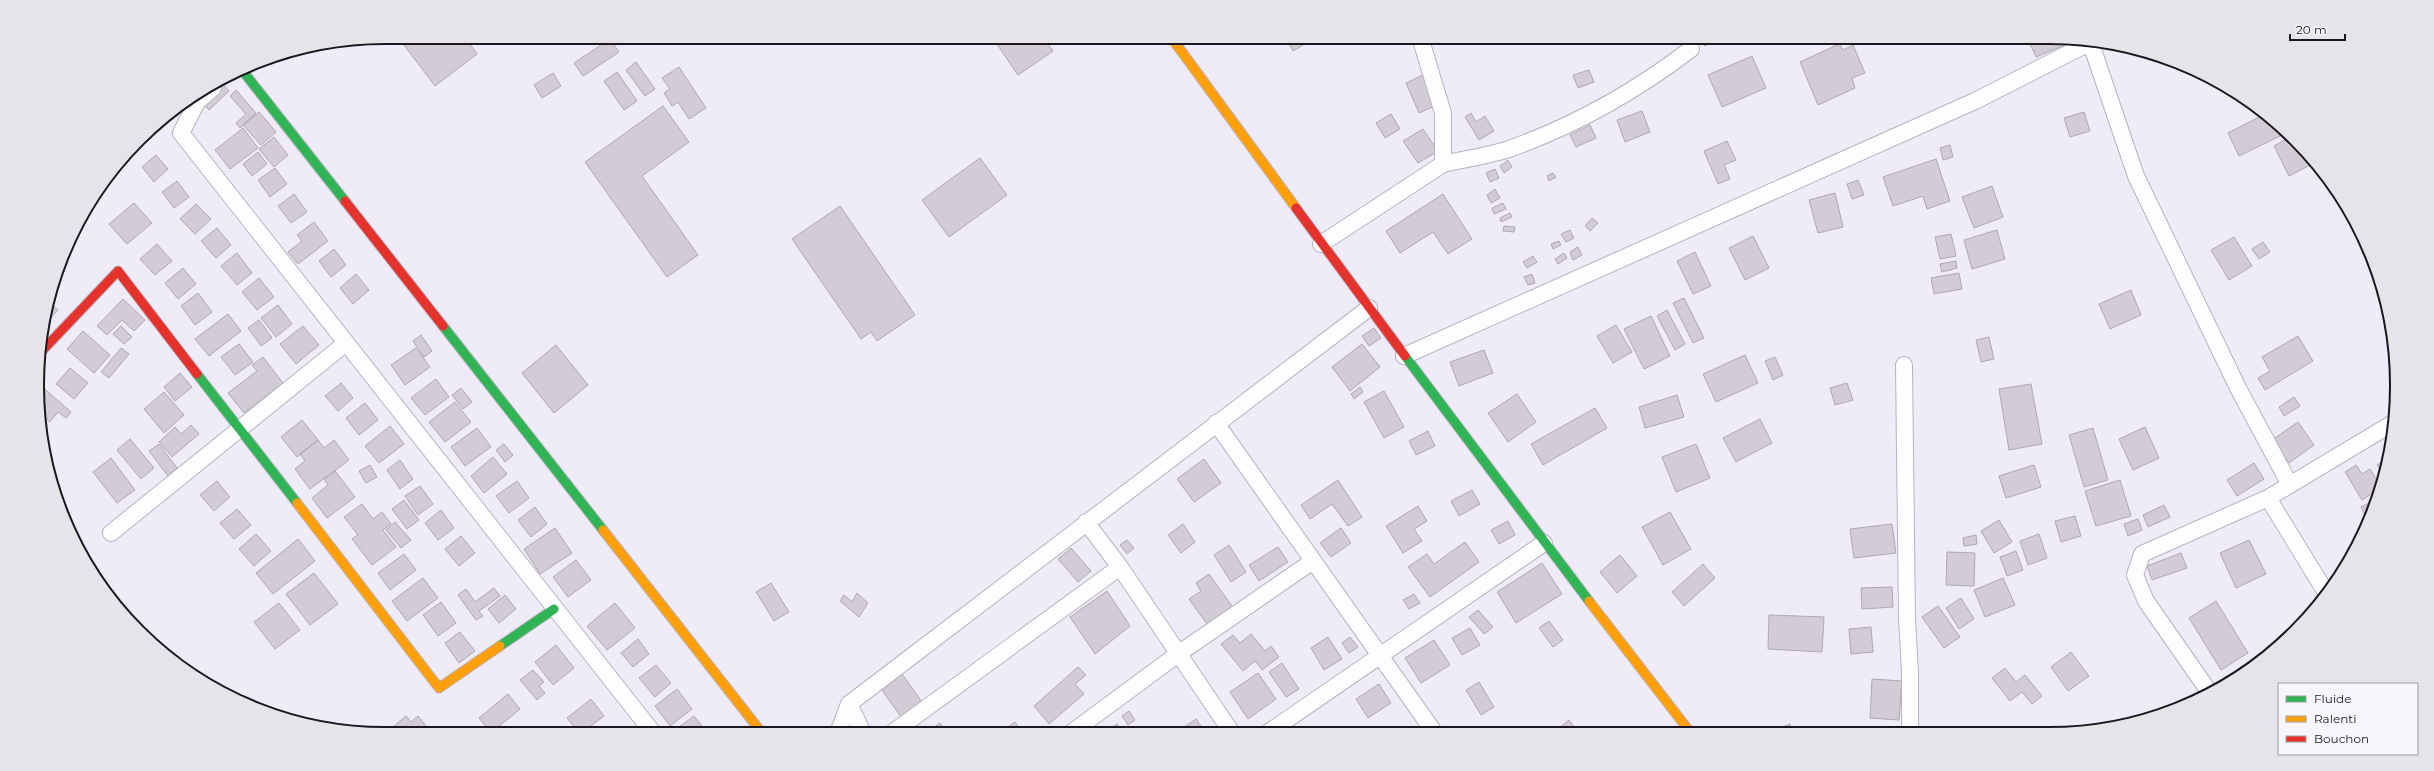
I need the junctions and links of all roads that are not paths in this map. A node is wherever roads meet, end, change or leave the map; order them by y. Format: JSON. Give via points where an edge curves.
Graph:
{"nodes":[{"id":1,"x":1175,"y":44,"type":"edge"},
{"id":2,"x":1422,"y":44,"type":"edge"},
{"id":3,"x":2083,"y":46,"type":"edge"},
{"id":4,"x":2093,"y":47,"type":"edge"},
{"id":5,"x":1691,"y":49,"type":"dead end"},
{"id":6,"x":245,"y":74,"type":"edge"},
{"id":7,"x":200,"y":100,"type":"edge"},
{"id":8,"x":1443,"y":164,"type":"junction"},
{"id":9,"x":1321,"y":244,"type":"junction"},
{"id":10,"x":1369,"y":308,"type":"junction"},
{"id":11,"x":346,"y":343,"type":"junction"},
{"id":12,"x":47,"y":346,"type":"edge"},
{"id":13,"x":1404,"y":356,"type":"junction"},
{"id":14,"x":1904,"y":365,"type":"dead end"},
{"id":15,"x":1216,"y":423,"type":"junction"},
{"id":16,"x":2387,"y":426,"type":"edge"},
{"id":17,"x":241,"y":428,"type":"junction"},
{"id":18,"x":2290,"y":485,"type":"junction"},
{"id":19,"x":2268,"y":498,"type":"junction"},
{"id":20,"x":1086,"y":522,"type":"junction"},
{"id":21,"x":111,"y":534,"type":"dead end"},
{"id":22,"x":1544,"y":543,"type":"junction"},
{"id":23,"x":1313,"y":561,"type":"junction"},
{"id":24,"x":1120,"y":566,"type":"junction"},
{"id":25,"x":2323,"y":588,"type":"edge"},
{"id":26,"x":554,"y":609,"type":"junction"},
{"id":27,"x":1178,"y":654,"type":"junction"},
{"id":28,"x":1381,"y":658,"type":"junction"},
{"id":29,"x":2207,"y":688,"type":"edge"},
{"id":30,"x":849,"y":704,"type":"junction"},
{"id":31,"x":648,"y":727,"type":"edge"},
{"id":32,"x":757,"y":727,"type":"edge"},
{"id":33,"x":840,"y":727,"type":"edge"},
{"id":34,"x":860,"y":727,"type":"edge"},
{"id":35,"x":900,"y":727,"type":"edge"},
{"id":36,"x":1079,"y":727,"type":"edge"},
{"id":37,"x":1229,"y":727,"type":"edge"},
{"id":38,"x":1277,"y":727,"type":"edge"},
{"id":39,"x":1430,"y":727,"type":"edge"},
{"id":40,"x":1686,"y":727,"type":"edge"},
{"id":41,"x":1910,"y":727,"type":"edge"}],
"edges":[{"from":1,"to":9,"type":"street"},
{"from":2,"to":8,"type":"street","via":[[1443,113]]},
{"from":3,"to":13,"type":"street","via":[[1975,101]]},
{"from":4,"to":18,"type":"street","via":[[2136,176],[2238,388]]},
{"from":5,"to":8,"type":"street","via":[[1654,78],[1571,123],[1508,150]]},
{"from":6,"to":32,"type":"street"},
{"from":7,"to":11,"type":"street","via":[[181,133]]},
{"from":8,"to":9,"type":"street"},
{"from":9,"to":10,"type":"street"},
{"from":10,"to":13,"type":"street"},
{"from":10,"to":15,"type":"street"},
{"from":11,"to":17,"type":"street"},
{"from":11,"to":26,"type":"street"},
{"from":12,"to":17,"type":"street","via":[[118,271]]},
{"from":13,"to":22,"type":"street"},
{"from":14,"to":41,"type":"street"},
{"from":15,"to":20,"type":"street"},
{"from":15,"to":23,"type":"street"},
{"from":16,"to":18,"type":"street"},
{"from":17,"to":21,"type":"street"},
{"from":17,"to":26,"type":"street","via":[[440,688]]},
{"from":18,"to":19,"type":"street"},
{"from":19,"to":25,"type":"street"},
{"from":19,"to":29,"type":"street","via":[[2142,554],[2135,575],[2146,601]]},
{"from":20,"to":24,"type":"street"},
{"from":20,"to":30,"type":"street"},
{"from":22,"to":28,"type":"street"},
{"from":22,"to":40,"type":"street"},
{"from":23,"to":27,"type":"street"},
{"from":23,"to":28,"type":"street"},
{"from":24,"to":27,"type":"street"},
{"from":24,"to":35,"type":"street"},
{"from":26,"to":31,"type":"street"},
{"from":27,"to":36,"type":"street"},
{"from":27,"to":37,"type":"street"},
{"from":28,"to":38,"type":"street"},
{"from":28,"to":39,"type":"street"},
{"from":30,"to":33,"type":"street"},
{"from":30,"to":34,"type":"street"}]}
